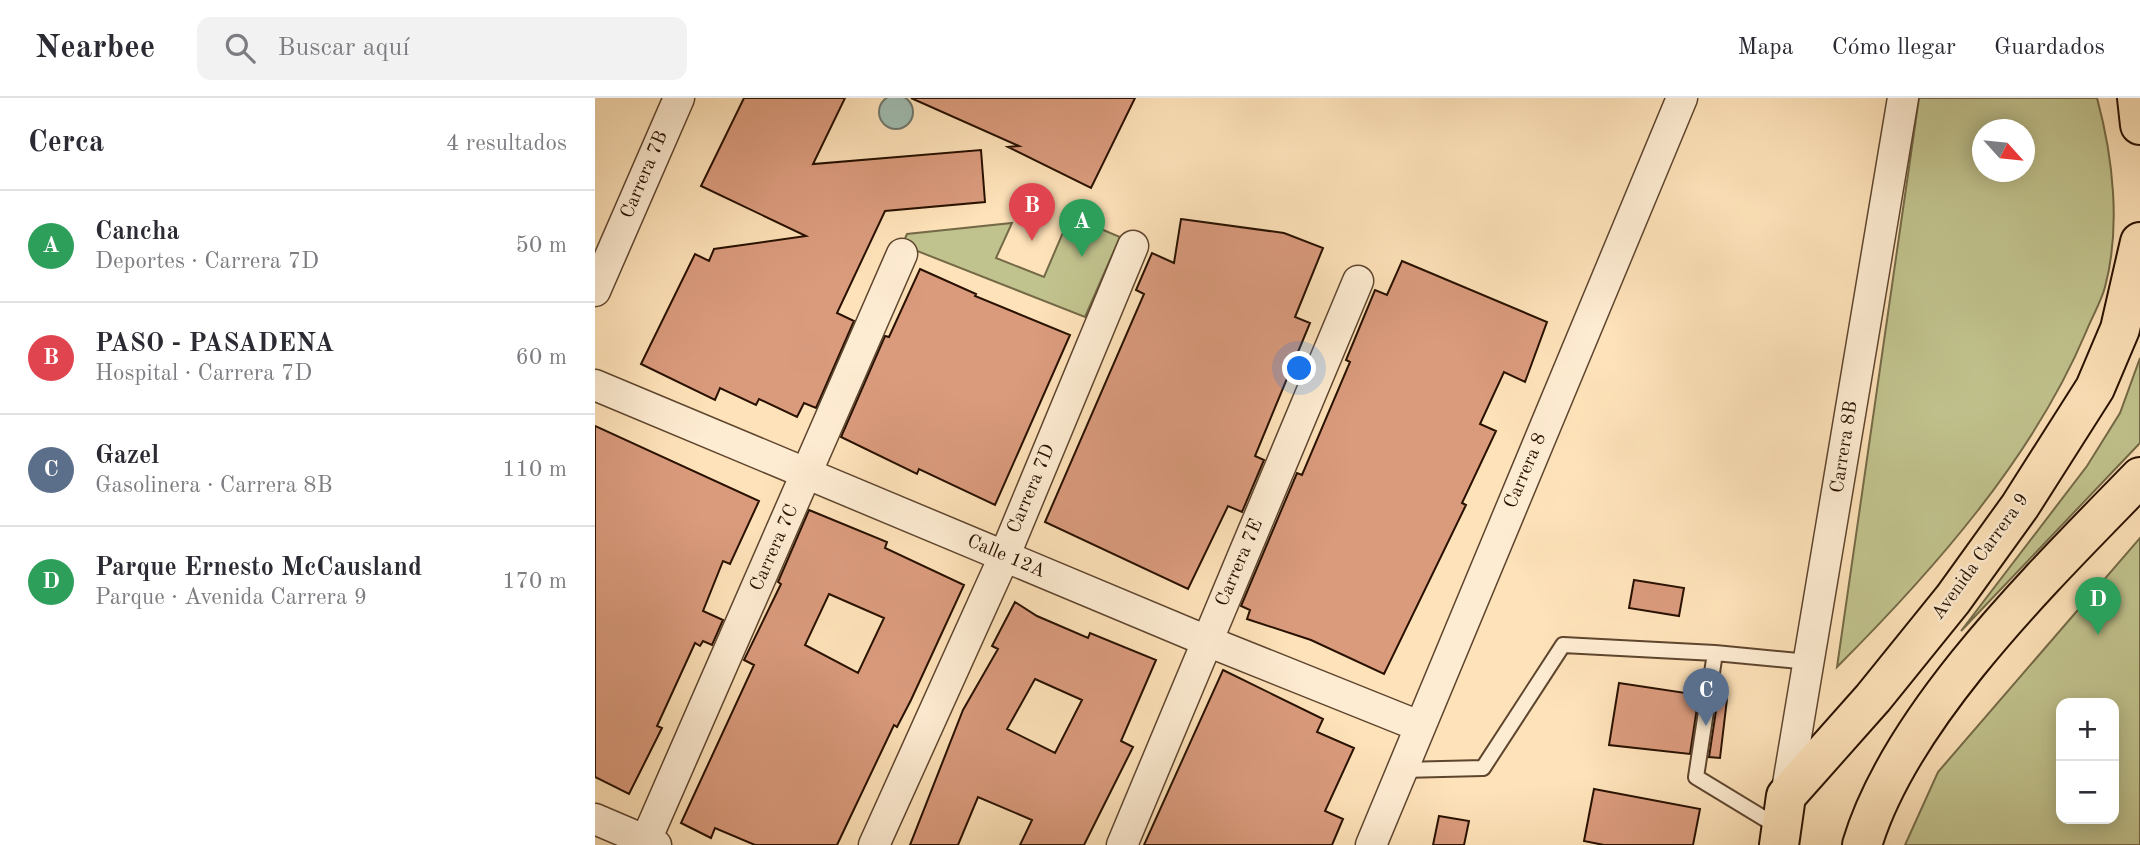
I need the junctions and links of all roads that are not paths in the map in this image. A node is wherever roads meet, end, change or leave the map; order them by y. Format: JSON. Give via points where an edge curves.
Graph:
{"nodes":[{"id":1,"x":679,"y":98,"type":"edge"},
{"id":2,"x":1682,"y":98,"type":"edge"},
{"id":3,"x":1903,"y":98,"type":"edge"},
{"id":4,"x":2137,"y":98,"type":"edge"},
{"id":5,"x":2140,"y":125,"type":"edge"},
{"id":6,"x":2140,"y":242,"type":"edge"},
{"id":7,"x":1133,"y":246,"type":"dead end"},
{"id":8,"x":902,"y":254,"type":"dead end"},
{"id":9,"x":1358,"y":281,"type":"dead end"},
{"id":10,"x":595,"y":291,"type":"edge"},
{"id":11,"x":595,"y":385,"type":"edge"},
{"id":12,"x":808,"y":472,"type":"junction"},
{"id":13,"x":2140,"y":477,"type":"edge"},
{"id":14,"x":1003,"y":557,"type":"junction"},
{"id":15,"x":1207,"y":641,"type":"junction"},
{"id":16,"x":1715,"y":653,"type":"junction"},
{"id":17,"x":1809,"y":662,"type":"junction"},
{"id":18,"x":1419,"y":726,"type":"junction"},
{"id":19,"x":1401,"y":770,"type":"junction"},
{"id":20,"x":595,"y":819,"type":"edge"},
{"id":21,"x":1782,"y":823,"type":"edge"},
{"id":22,"x":651,"y":843,"type":"edge"},
{"id":23,"x":874,"y":845,"type":"edge"},
{"id":24,"x":1122,"y":845,"type":"edge"},
{"id":25,"x":1371,"y":845,"type":"edge"},
{"id":26,"x":1862,"y":845,"type":"edge"}],
"edges":[{"from":1,"to":10,"type":"street","name":"Carrera 7B"},
{"from":2,"to":18,"type":"street","name":"Carrera 8"},
{"from":3,"to":17,"type":"street","name":"Carrera 8B"},
{"from":4,"to":5,"type":"highway"},
{"from":6,"to":21,"type":"highway","name":"Avenida Carrera 9","via":[[2120,329],[2095,388],[1953,598]]},
{"from":7,"to":14,"type":"street","name":"Carrera 7D"},
{"from":8,"to":12,"type":"street","name":"Carrera 7C"},
{"from":9,"to":15,"type":"street","name":"Carrera 7E"},
{"from":11,"to":12,"type":"street","name":"Calle 12A"},
{"from":12,"to":14,"type":"street","name":"Calle 12A"},
{"from":12,"to":22,"type":"street","name":"Carrera 7C"},
{"from":13,"to":26,"type":"highway","via":[[1967,664],[1873,806]]},
{"from":14,"to":15,"type":"street","name":"Calle 12A"},
{"from":14,"to":23,"type":"street","name":"Carrera 7D"},
{"from":15,"to":18,"type":"street","name":"Calle 12A"},
{"from":15,"to":24,"type":"street","name":"Carrera 7E"},
{"from":16,"to":17,"type":"lane"},
{"from":16,"to":19,"type":"lane","via":[[1563,645],[1483,768]]},
{"from":16,"to":21,"type":"lane","via":[[1696,777]]},
{"from":17,"to":21,"type":"street","name":"Carrera 8B"},
{"from":18,"to":19,"type":"street","name":"Carrera 8"},
{"from":19,"to":25,"type":"street","name":"Carrera 8"},
{"from":20,"to":22,"type":"street"}]}
